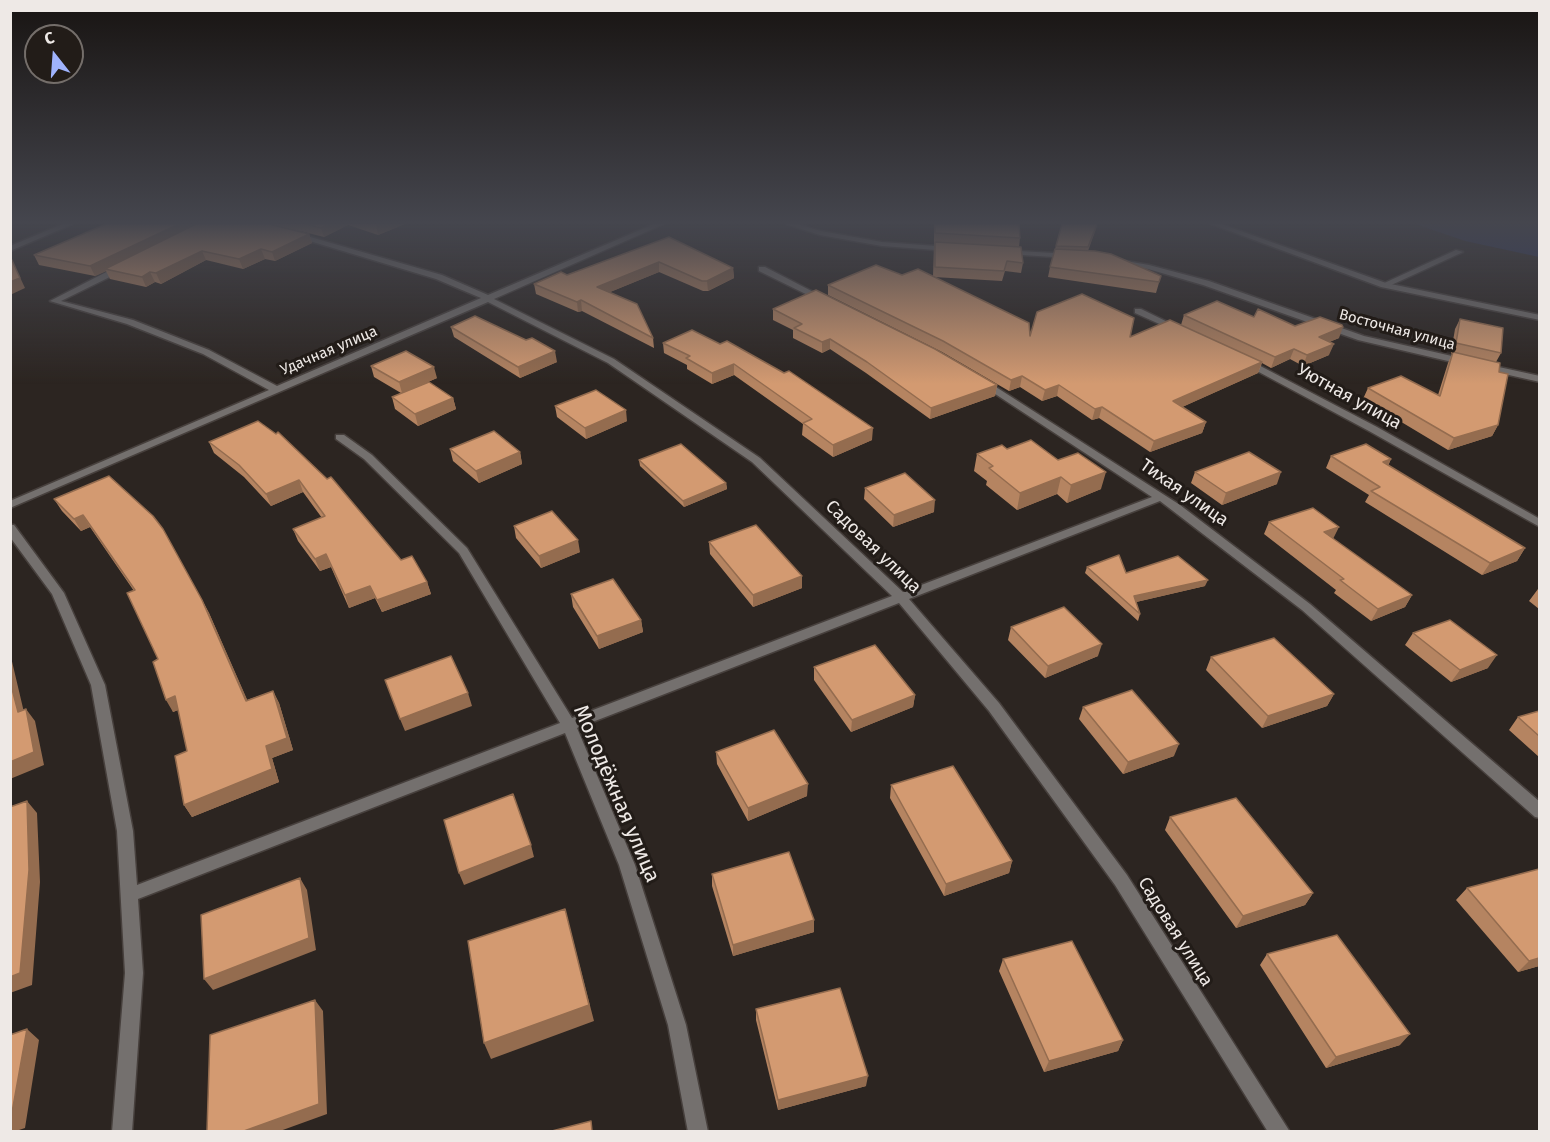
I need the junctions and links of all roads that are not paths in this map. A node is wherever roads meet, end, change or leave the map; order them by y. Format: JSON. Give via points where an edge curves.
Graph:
{"nodes":[{"id":1,"x":103,"y":277,"type":"edge"},
{"id":2,"x":440,"y":277,"type":"edge"},
{"id":3,"x":535,"y":277,"type":"edge"},
{"id":4,"x":779,"y":277,"type":"edge"},
{"id":5,"x":1186,"y":277,"type":"edge"},
{"id":6,"x":1363,"y":277,"type":"edge"},
{"id":7,"x":1402,"y":277,"type":"edge"},
{"id":8,"x":1384,"y":285,"type":"junction"},
{"id":9,"x":487,"y":298,"type":"junction"},
{"id":10,"x":834,"y":304,"type":"edge"},
{"id":11,"x":1138,"y":310,"type":"dead end"},
{"id":12,"x":1539,"y":318,"type":"edge"},
{"id":13,"x":1187,"y":333,"type":"edge"},
{"id":14,"x":1238,"y":358,"type":"edge"},
{"id":15,"x":967,"y":374,"type":"edge"},
{"id":16,"x":1539,"y":379,"type":"edge"},
{"id":17,"x":277,"y":390,"type":"junction"},
{"id":18,"x":340,"y":437,"type":"dead end"},
{"id":19,"x":1161,"y":497,"type":"junction"},
{"id":20,"x":10,"y":504,"type":"edge"},
{"id":21,"x":1539,"y":524,"type":"edge"},
{"id":22,"x":10,"y":528,"type":"edge"},
{"id":23,"x":901,"y":597,"type":"junction"},
{"id":24,"x":568,"y":724,"type":"junction"},
{"id":25,"x":1539,"y":812,"type":"edge"},
{"id":26,"x":129,"y":895,"type":"junction"},
{"id":27,"x":122,"y":1131,"type":"edge"},
{"id":28,"x":698,"y":1131,"type":"edge"},
{"id":29,"x":1280,"y":1131,"type":"edge"}],
"edges":[{"from":1,"to":17,"type":"street","via":[[54,301],[130,322],[195,348]]},
{"from":2,"to":9,"type":"street","name":"Садовая улица"},
{"from":3,"to":9,"type":"street","name":"Удачная улица"},
{"from":4,"to":10,"type":"street"},
{"from":5,"to":16,"type":"street","name":"Восточная улица","via":[[1361,338]]},
{"from":6,"to":8,"type":"street"},
{"from":7,"to":8,"type":"street"},
{"from":8,"to":12,"type":"street"},
{"from":9,"to":17,"type":"street","name":"Удачная улица"},
{"from":9,"to":23,"type":"street","name":"Садовая улица","via":[[611,361],[756,460]]},
{"from":11,"to":13,"type":"street"},
{"from":14,"to":21,"type":"street","name":"Уютная улица","via":[[1373,429]]},
{"from":15,"to":19,"type":"street","name":"Тихая улица"},
{"from":17,"to":20,"type":"street","name":"Удачная улица"},
{"from":18,"to":24,"type":"street","name":"Молодёжная улица","via":[[368,457],[463,551]]},
{"from":19,"to":23,"type":"street"},
{"from":19,"to":25,"type":"street","name":"Тихая улица","via":[[1306,607]]},
{"from":22,"to":26,"type":"street","via":[[58,593],[98,685],[125,831]]},
{"from":23,"to":24,"type":"street"},
{"from":23,"to":29,"type":"street","name":"Садовая улица","via":[[994,707],[1121,880]]},
{"from":24,"to":26,"type":"street"},
{"from":24,"to":28,"type":"street","name":"Молодёжная улица","via":[[627,865],[677,1025]]},
{"from":26,"to":27,"type":"street","via":[[134,973]]}]}
